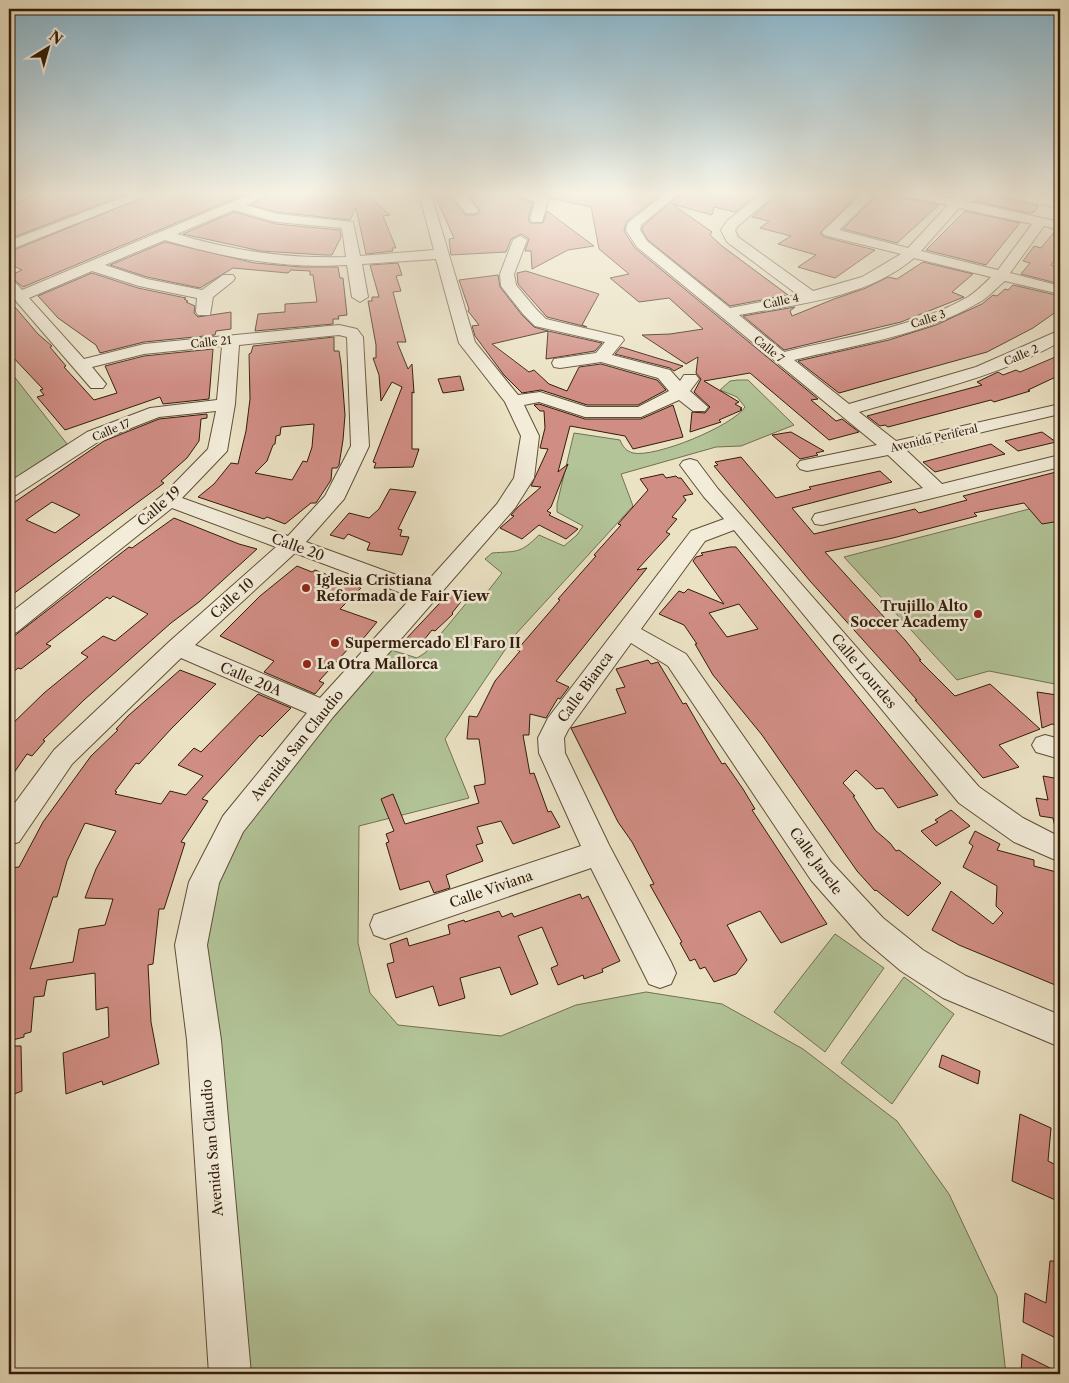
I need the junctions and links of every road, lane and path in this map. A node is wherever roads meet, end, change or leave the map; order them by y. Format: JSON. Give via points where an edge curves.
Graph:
{"nodes":[{"id":1,"x":114,"y":257,"type":"edge"},
{"id":2,"x":268,"y":257,"type":"edge"},
{"id":3,"x":354,"y":257,"type":"edge"},
{"id":4,"x":405,"y":257,"type":"edge"},
{"id":5,"x":443,"y":257,"type":"edge"},
{"id":6,"x":514,"y":257,"type":"edge"},
{"id":7,"x":659,"y":257,"type":"edge"},
{"id":8,"x":756,"y":257,"type":"edge"},
{"id":9,"x":906,"y":257,"type":"edge"},
{"id":10,"x":921,"y":257,"type":"edge"},
{"id":11,"x":1015,"y":257,"type":"edge"},
{"id":12,"x":355,"y":260,"type":"junction"},
{"id":13,"x":92,"y":266,"type":"junction"},
{"id":14,"x":1001,"y":276,"type":"junction"},
{"id":15,"x":228,"y":278,"type":"dead end"},
{"id":16,"x":9,"y":284,"type":"edge"},
{"id":17,"x":1060,"y":290,"type":"edge"},
{"id":18,"x":205,"y":295,"type":"junction"},
{"id":19,"x":808,"y":295,"type":"junction"},
{"id":20,"x":20,"y":296,"type":"junction"},
{"id":21,"x":360,"y":297,"type":"dead end"},
{"id":22,"x":204,"y":312,"type":"dead end"},
{"id":23,"x":726,"y":313,"type":"junction"},
{"id":24,"x":343,"y":331,"type":"joint"},
{"id":25,"x":1060,"y":336,"type":"edge"},
{"id":26,"x":231,"y":340,"type":"junction"},
{"id":27,"x":601,"y":357,"type":"junction"},
{"id":28,"x":780,"y":358,"type":"junction"},
{"id":29,"x":560,"y":363,"type":"dead end"},
{"id":30,"x":81,"y":365,"type":"junction"},
{"id":31,"x":97,"y":384,"type":"dead end"},
{"id":32,"x":685,"y":385,"type":"junction"},
{"id":33,"x":513,"y":401,"type":"junction"},
{"id":34,"x":226,"y":404,"type":"junction"},
{"id":35,"x":699,"y":406,"type":"dead end"},
{"id":36,"x":1060,"y":409,"type":"edge"},
{"id":37,"x":844,"y":410,"type":"junction"},
{"id":38,"x":1041,"y":414,"type":"junction"},
{"id":39,"x":1060,"y":429,"type":"edge"},
{"id":40,"x":892,"y":448,"type":"junction"},
{"id":41,"x":1060,"y":461,"type":"edge"},
{"id":42,"x":690,"y":465,"type":"dead end"},
{"id":43,"x":807,"y":465,"type":"dead end"},
{"id":44,"x":9,"y":491,"type":"edge"},
{"id":45,"x":938,"y":491,"type":"junction"},
{"id":46,"x":169,"y":500,"type":"junction"},
{"id":47,"x":822,"y":520,"type":"dead end"},
{"id":48,"x":738,"y":522,"type":"junction"},
{"id":49,"x":291,"y":545,"type":"junction"},
{"id":50,"x":427,"y":594,"type":"junction"},
{"id":51,"x":9,"y":626,"type":"edge"},
{"id":52,"x":626,"y":632,"type":"junction"},
{"id":53,"x":178,"y":647,"type":"junction"},
{"id":54,"x":324,"y":710,"type":"junction"},
{"id":55,"x":9,"y":833,"type":"edge"},
{"id":56,"x":1060,"y":850,"type":"edge"},
{"id":57,"x":598,"y":853,"type":"junction"},
{"id":58,"x":385,"y":925,"type":"dead end"},
{"id":59,"x":660,"y":973,"type":"dead end"},
{"id":60,"x":1060,"y":1031,"type":"edge"},
{"id":61,"x":230,"y":1374,"type":"edge"}],
"edges":[{"from":1,"to":13,"type":"street"},
{"from":2,"to":12,"type":"street"},
{"from":3,"to":12,"type":"street"},
{"from":4,"to":12,"type":"street"},
{"from":5,"to":33,"type":"street","name":"Avenida San Claudio","via":[[467,343]]},
{"from":6,"to":27,"type":"street","via":[[507,274],[509,286],[541,323],[616,340]]},
{"from":7,"to":23,"type":"street","name":"Calle 7"},
{"from":8,"to":19,"type":"street"},
{"from":9,"to":19,"type":"street","name":"Calle 4","via":[[885,272],[848,286]]},
{"from":10,"to":14,"type":"street"},
{"from":11,"to":14,"type":"street","name":"Calle 3"},
{"from":12,"to":21,"type":"street"},
{"from":13,"to":18,"type":"street","via":[[144,283]]},
{"from":13,"to":20,"type":"street"},
{"from":14,"to":17,"type":"street"},
{"from":14,"to":28,"type":"street","name":"Calle 3","via":[[975,299],[946,314]]},
{"from":15,"to":18,"type":"street"},
{"from":16,"to":20,"type":"street"},
{"from":18,"to":22,"type":"street"},
{"from":19,"to":23,"type":"street","name":"Calle 4"},
{"from":20,"to":30,"type":"street"},
{"from":23,"to":28,"type":"street","name":"Calle 7"},
{"from":24,"to":26,"type":"street","name":"Calle 21"},
{"from":24,"to":49,"type":"street","name":"Calle 10","via":[[351,332],[355,338],[360,446],[334,499]]},
{"from":25,"to":37,"type":"street","name":"Calle 2","via":[[981,372]]},
{"from":26,"to":30,"type":"street","name":"Calle 21","via":[[144,349]]},
{"from":26,"to":34,"type":"street","name":"Calle 19"},
{"from":27,"to":29,"type":"street"},
{"from":27,"to":32,"type":"street","via":[[664,374]]},
{"from":28,"to":37,"type":"street","name":"Calle 7"},
{"from":30,"to":31,"type":"street"},
{"from":32,"to":33,"type":"street","via":[[640,412],[584,412],[540,397]]},
{"from":32,"to":35,"type":"street"},
{"from":33,"to":50,"type":"street","name":"Avenida San Claudio","via":[[530,436],[524,478],[505,508]]},
{"from":34,"to":44,"type":"street","name":"Calle 17","via":[[156,412],[94,436]]},
{"from":34,"to":46,"type":"street","name":"Calle 19","via":[[217,451]]},
{"from":36,"to":38,"type":"street","name":"Avenida Periferal"},
{"from":37,"to":40,"type":"street","name":"Calle 7"},
{"from":38,"to":39,"type":"street"},
{"from":38,"to":40,"type":"street","name":"Avenida Periferal"},
{"from":40,"to":43,"type":"street","name":"Avenida Periferal"},
{"from":40,"to":45,"type":"street","name":"Calle 7"},
{"from":41,"to":45,"type":"street"},
{"from":42,"to":48,"type":"street","name":"Calle Lourdes"},
{"from":45,"to":47,"type":"street"},
{"from":46,"to":49,"type":"street","name":"Calle 20"},
{"from":46,"to":51,"type":"street","name":"Calle 19"},
{"from":48,"to":52,"type":"street","name":"Calle Bianca","via":[[698,536]]},
{"from":48,"to":56,"type":"street","name":"Calle Lourdes","via":[[969,795],[1027,836]]},
{"from":49,"to":50,"type":"street","name":"Calle 20"},
{"from":49,"to":53,"type":"street","name":"Calle 10"},
{"from":50,"to":54,"type":"street","name":"Avenida San Claudio"},
{"from":52,"to":57,"type":"street","name":"Calle Bianca","via":[[557,724],[551,738],[552,753]]},
{"from":52,"to":60,"type":"street","name":"Calle Janele","via":[[677,660],[822,871],[844,900],[883,939],[925,970],[976,998]]},
{"from":53,"to":54,"type":"street","name":"Calle 20A"},
{"from":53,"to":55,"type":"street","name":"Calle 10","via":[[63,757]]},
{"from":54,"to":61,"type":"street","name":"Avenida San Claudio","via":[[233,824],[204,882],[191,945],[204,1040]]},
{"from":57,"to":58,"type":"street","name":"Calle Viviana"},
{"from":57,"to":59,"type":"street","name":"Calle Bianca"}]}
